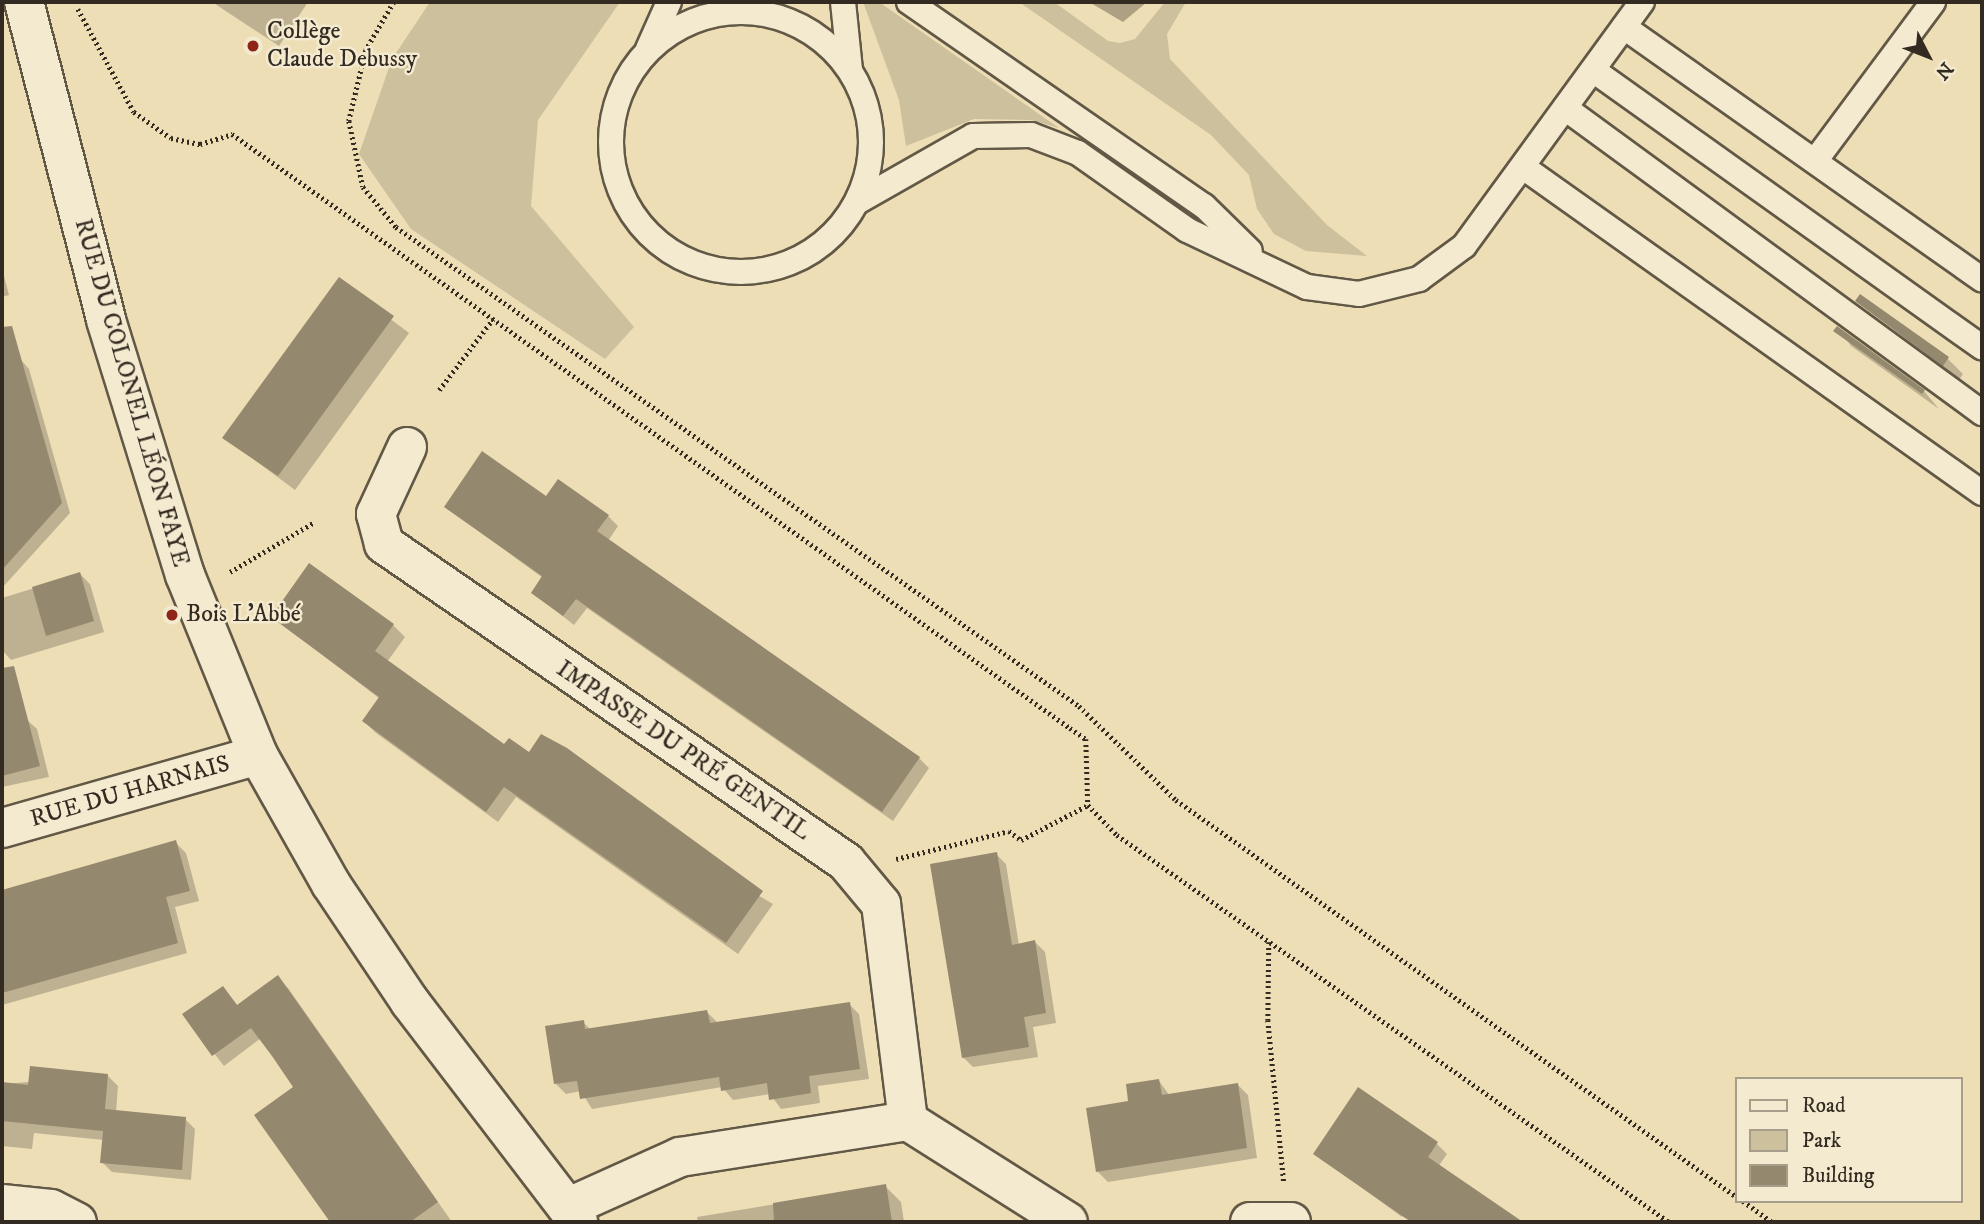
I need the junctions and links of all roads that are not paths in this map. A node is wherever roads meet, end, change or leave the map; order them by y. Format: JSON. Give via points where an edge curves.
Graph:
{"nodes":[{"id":1,"x":24,"y":2,"type":"edge"},
{"id":2,"x":669,"y":2,"type":"edge"},
{"id":3,"x":843,"y":2,"type":"edge"},
{"id":4,"x":909,"y":2,"type":"edge"},
{"id":5,"x":1642,"y":2,"type":"edge"},
{"id":6,"x":1933,"y":2,"type":"edge"},
{"id":7,"x":1624,"y":27,"type":"junction"},
{"id":8,"x":647,"y":53,"type":"junction"},
{"id":9,"x":850,"y":70,"type":"junction"},
{"id":10,"x":1593,"y":70,"type":"junction"},
{"id":11,"x":1565,"y":108,"type":"junction"},
{"id":12,"x":1815,"y":161,"type":"junction"},
{"id":13,"x":1523,"y":167,"type":"junction"},
{"id":14,"x":857,"y":202,"type":"junction"},
{"id":15,"x":1260,"y":261,"type":"junction"},
{"id":16,"x":1982,"y":280,"type":"edge"},
{"id":17,"x":1982,"y":346,"type":"edge"},
{"id":18,"x":1982,"y":413,"type":"edge"},
{"id":19,"x":407,"y":447,"type":"dead end"},
{"id":20,"x":1982,"y":492,"type":"edge"},
{"id":21,"x":258,"y":755,"type":"junction"},
{"id":22,"x":2,"y":828,"type":"edge"},
{"id":23,"x":908,"y":1121,"type":"junction"},
{"id":24,"x":2,"y":1204,"type":"edge"},
{"id":25,"x":1288,"y":1210,"type":"edge"},
{"id":26,"x":573,"y":1215,"type":"edge"},
{"id":27,"x":77,"y":1222,"type":"edge"},
{"id":28,"x":1068,"y":1222,"type":"edge"},
{"id":29,"x":1250,"y":1222,"type":"edge"}],
"edges":[{"from":1,"to":21,"type":"street","name":"RUE DU COLONEL LÉON FAYE","via":[[106,320],[181,562]]},
{"from":2,"to":8,"type":"lane"},
{"from":3,"to":9,"type":"lane"},
{"from":4,"to":15,"type":"lane","via":[[1204,206]]},
{"from":5,"to":7,"type":"lane"},
{"from":6,"to":12,"type":"lane"},
{"from":7,"to":10,"type":"lane"},
{"from":7,"to":12,"type":"lane"},
{"from":8,"to":9,"type":"lane","via":[[681,27],[742,11],[803,27]]},
{"from":8,"to":14,"type":"lane","via":[[618,100],[611,155],[629,207],[666,248],[716,270],[771,268],[821,244]]},
{"from":9,"to":14,"type":"lane","via":[[870,125],[869,164]]},
{"from":10,"to":11,"type":"lane"},
{"from":10,"to":17,"type":"lane"},
{"from":11,"to":13,"type":"lane"},
{"from":11,"to":18,"type":"lane"},
{"from":12,"to":16,"type":"lane"},
{"from":13,"to":15,"type":"lane","via":[[1464,246],[1419,279],[1359,294],[1307,287]]},
{"from":13,"to":20,"type":"lane"},
{"from":14,"to":15,"type":"lane","via":[[973,136],[1031,135],[1078,153],[1187,230]]},
{"from":19,"to":23,"type":"street","name":"IMPASSE DU PRÉ GENTIL","via":[[376,514],[384,544],[846,862],[881,904]]},
{"from":21,"to":22,"type":"street","name":"RUE DU HARNAIS"},
{"from":21,"to":26,"type":"street","name":"RUE DU COLONEL LÉON FAYE","via":[[331,884],[410,1002]]},
{"from":23,"to":26,"type":"street","via":[[680,1157]]},
{"from":23,"to":28,"type":"street"},
{"from":24,"to":27,"type":"street","via":[[51,1209]]},
{"from":25,"to":29,"type":"street"}]}
